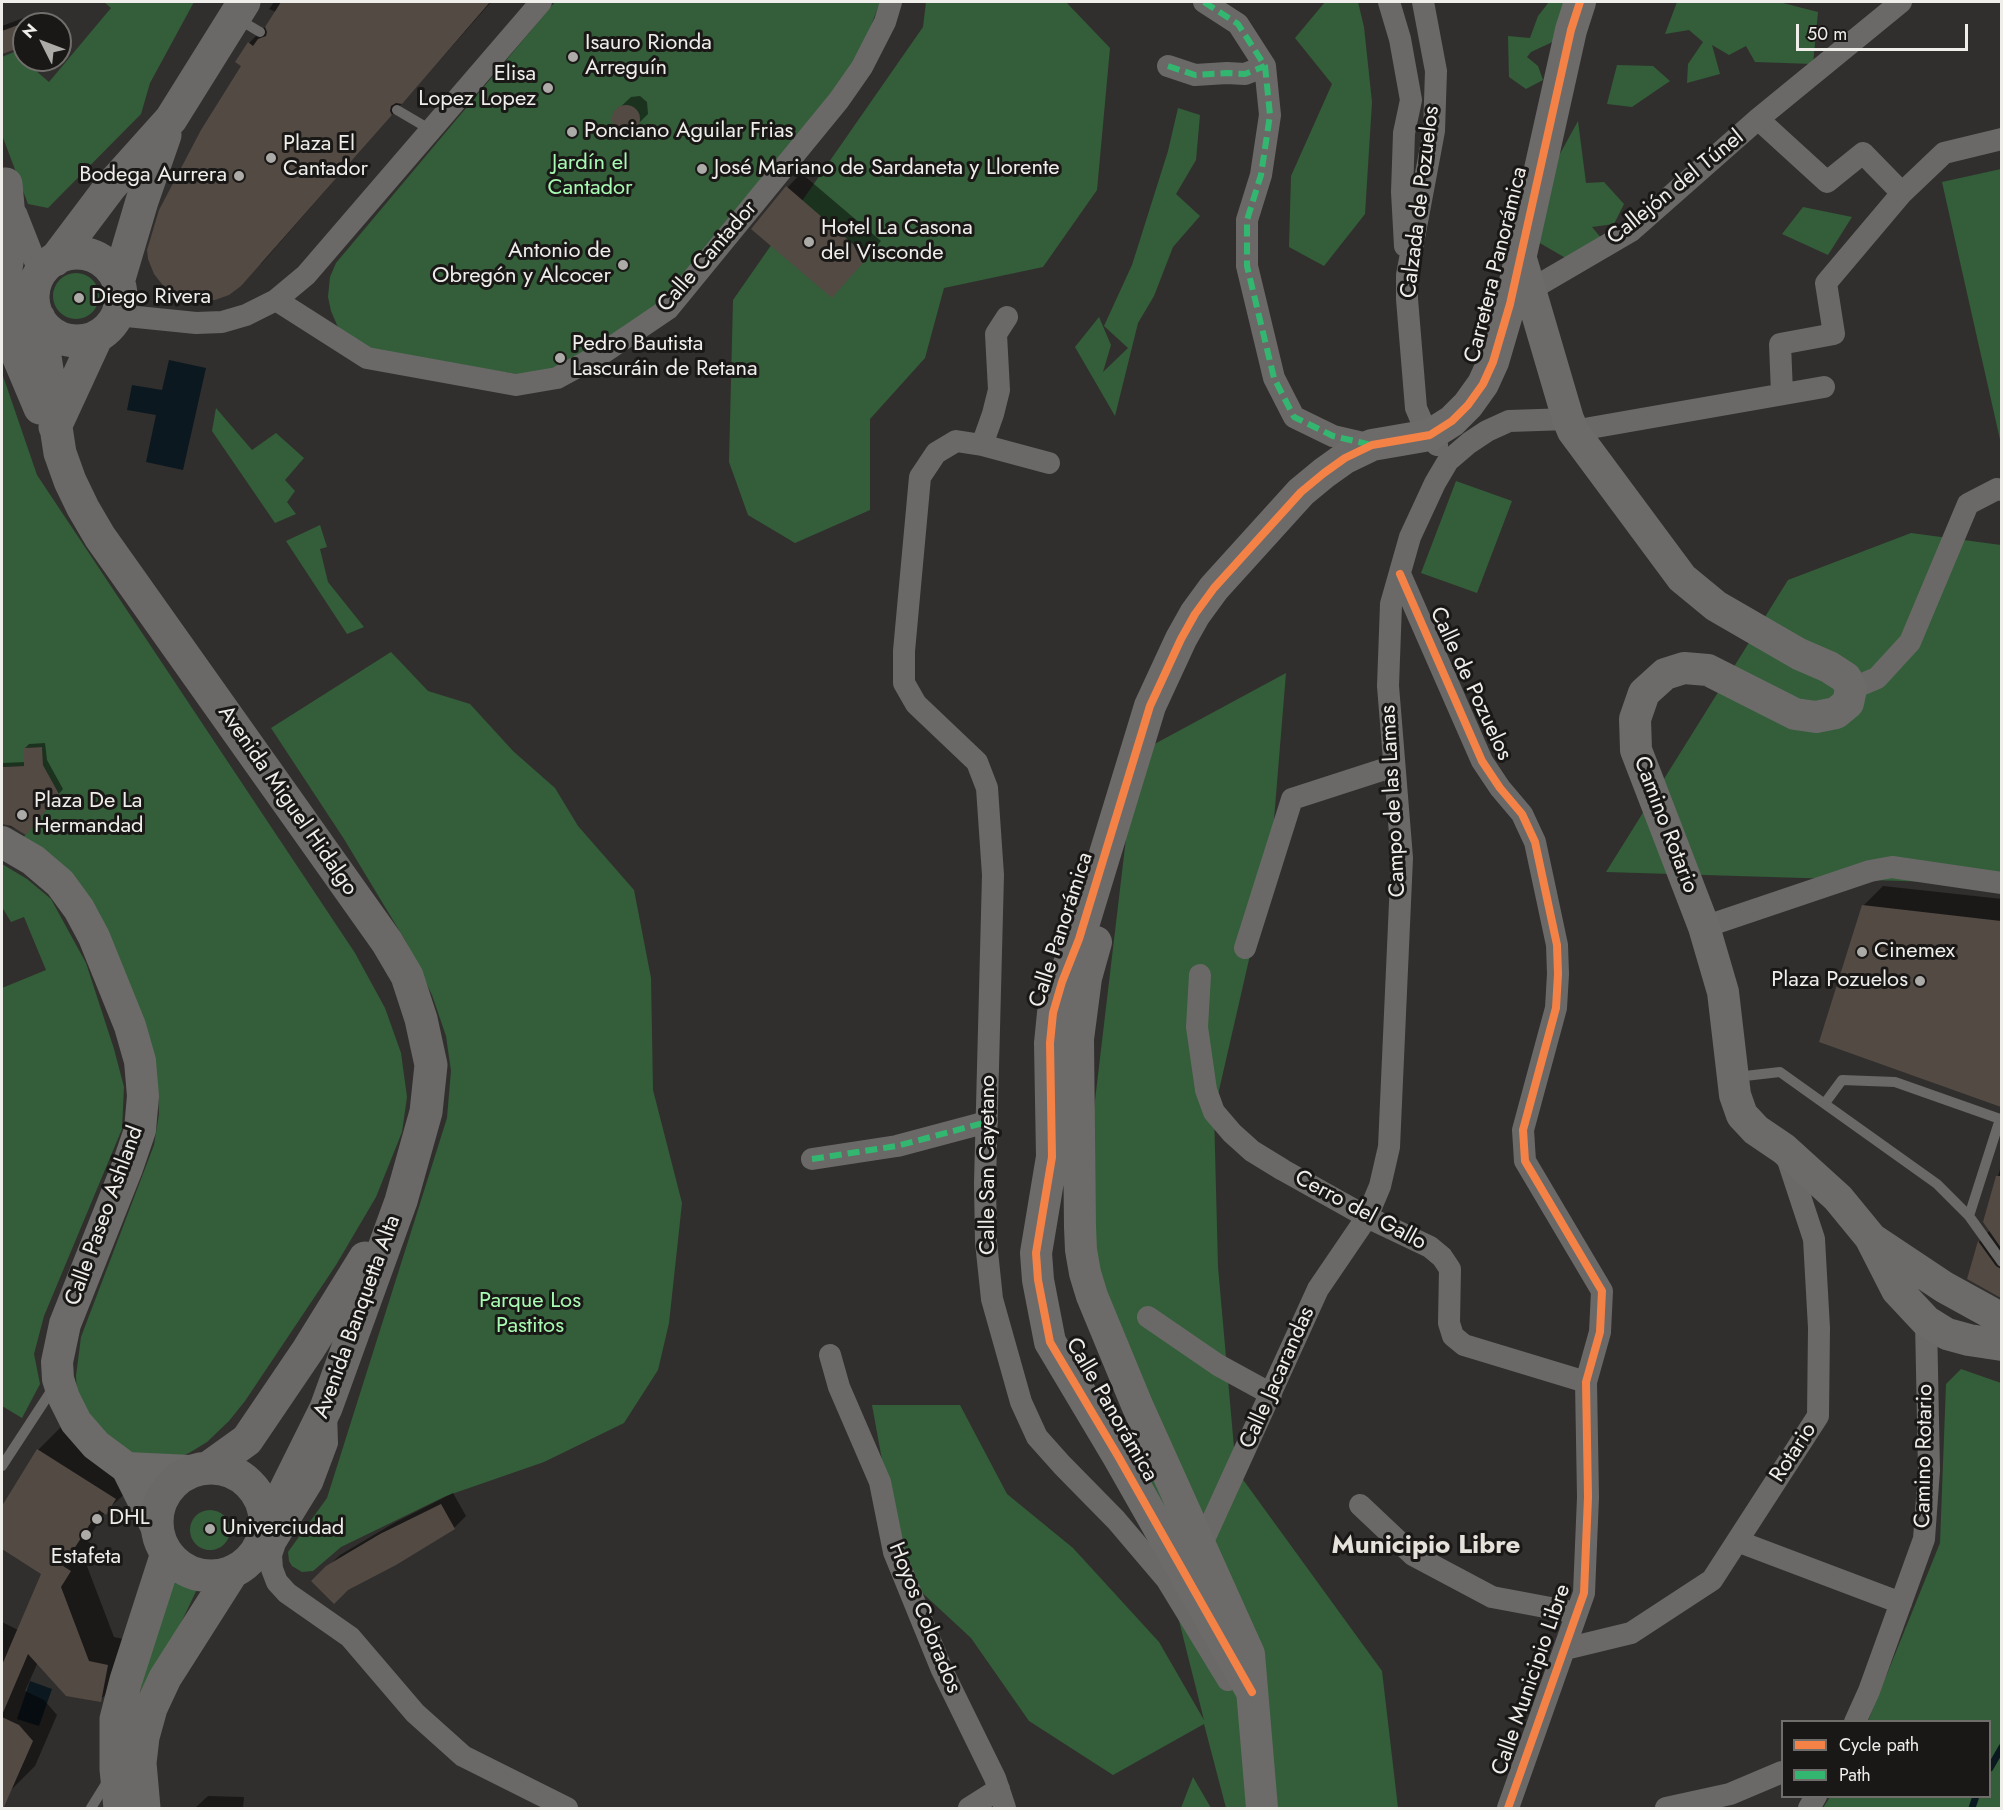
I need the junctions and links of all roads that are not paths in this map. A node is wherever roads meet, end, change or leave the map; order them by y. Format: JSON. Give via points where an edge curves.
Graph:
{"nodes":[{"id":1,"x":541,"y":2,"type":"edge"},
{"id":2,"x":891,"y":2,"type":"edge"},
{"id":3,"x":1204,"y":2,"type":"edge"},
{"id":4,"x":1389,"y":2,"type":"edge"},
{"id":5,"x":1422,"y":2,"type":"edge"},
{"id":6,"x":1580,"y":2,"type":"edge"},
{"id":7,"x":1901,"y":2,"type":"edge"},
{"id":8,"x":246,"y":17,"type":"edge"},
{"id":9,"x":1168,"y":66,"type":"dead end"},
{"id":10,"x":1265,"y":66,"type":"junction"},
{"id":11,"x":397,"y":110,"type":"dead end"},
{"id":12,"x":171,"y":119,"type":"junction"},
{"id":13,"x":1758,"y":120,"type":"junction"},
{"id":14,"x":431,"y":130,"type":"junction"},
{"id":15,"x":2001,"y":140,"type":"edge"},
{"id":16,"x":4,"y":178,"type":"edge"},
{"id":17,"x":1902,"y":193,"type":"junction"},
{"id":18,"x":1520,"y":258,"type":"junction"},
{"id":19,"x":47,"y":267,"type":"junction"},
{"id":20,"x":1407,"y":275,"type":"junction"},
{"id":21,"x":118,"y":282,"type":"junction"},
{"id":22,"x":1530,"y":290,"type":"junction"},
{"id":23,"x":276,"y":300,"type":"junction"},
{"id":24,"x":1007,"y":317,"type":"dead end"},
{"id":25,"x":39,"y":318,"type":"junction"},
{"id":26,"x":107,"y":326,"type":"junction"},
{"id":27,"x":1824,"y":387,"type":"dead end"},
{"id":28,"x":1782,"y":393,"type":"junction"},
{"id":29,"x":1570,"y":425,"type":"junction"},
{"id":30,"x":1430,"y":435,"type":"junction"},
{"id":31,"x":58,"y":440,"type":"junction"},
{"id":32,"x":982,"y":445,"type":"junction"},
{"id":33,"x":1372,"y":445,"type":"junction"},
{"id":34,"x":1448,"y":461,"type":"junction"},
{"id":35,"x":1049,"y":463,"type":"dead end"},
{"id":36,"x":2001,"y":490,"type":"edge"},
{"id":37,"x":1247,"y":554,"type":"junction"},
{"id":38,"x":1400,"y":574,"type":"junction"},
{"id":39,"x":1851,"y":689,"type":"junction"},
{"id":40,"x":1394,"y":766,"type":"junction"},
{"id":41,"x":2,"y":842,"type":"edge"},
{"id":42,"x":2001,"y":883,"type":"edge"},
{"id":43,"x":1704,"y":927,"type":"junction"},
{"id":44,"x":1245,"y":948,"type":"dead end"},
{"id":45,"x":1200,"y":975,"type":"dead end"},
{"id":46,"x":1733,"y":1078,"type":"junction"},
{"id":47,"x":1825,"y":1103,"type":"junction"},
{"id":48,"x":987,"y":1122,"type":"junction"},
{"id":49,"x":1784,"y":1149,"type":"junction"},
{"id":50,"x":812,"y":1159,"type":"dead end"},
{"id":51,"x":401,"y":1201,"type":"junction"},
{"id":52,"x":1367,"y":1216,"type":"junction"},
{"id":53,"x":1969,"y":1216,"type":"junction"},
{"id":54,"x":1870,"y":1237,"type":"junction"},
{"id":55,"x":2001,"y":1262,"type":"edge"},
{"id":56,"x":1148,"y":1317,"type":"dead end"},
{"id":57,"x":2001,"y":1319,"type":"edge"},
{"id":58,"x":1926,"y":1321,"type":"junction"},
{"id":59,"x":2001,"y":1345,"type":"edge"},
{"id":60,"x":830,"y":1355,"type":"dead end"},
{"id":61,"x":58,"y":1379,"type":"junction"},
{"id":62,"x":1586,"y":1382,"type":"junction"},
{"id":63,"x":1270,"y":1394,"type":"junction"},
{"id":64,"x":326,"y":1408,"type":"junction"},
{"id":65,"x":2,"y":1466,"type":"edge"},
{"id":66,"x":127,"y":1468,"type":"junction"},
{"id":67,"x":200,"y":1470,"type":"junction"},
{"id":68,"x":1360,"y":1504,"type":"dead end"},
{"id":69,"x":262,"y":1537,"type":"junction"},
{"id":70,"x":162,"y":1540,"type":"junction"},
{"id":71,"x":1737,"y":1541,"type":"junction"},
{"id":72,"x":1201,"y":1546,"type":"junction"},
{"id":73,"x":233,"y":1571,"type":"junction"},
{"id":74,"x":1901,"y":1603,"type":"junction"},
{"id":75,"x":1577,"y":1614,"type":"junction"},
{"id":76,"x":1564,"y":1649,"type":"junction"},
{"id":77,"x":1869,"y":1690,"type":"junction"},
{"id":78,"x":1253,"y":1700,"type":"junction"},
{"id":79,"x":1843,"y":1720,"type":"edge"},
{"id":80,"x":1856,"y":1720,"type":"edge"},
{"id":81,"x":116,"y":1769,"type":"junction"},
{"id":82,"x":1781,"y":1772,"type":"edge"},
{"id":83,"x":1002,"y":1799,"type":"edge"},
{"id":84,"x":91,"y":1809,"type":"edge"},
{"id":85,"x":120,"y":1809,"type":"edge"},
{"id":86,"x":144,"y":1809,"type":"edge"},
{"id":87,"x":567,"y":1809,"type":"edge"},
{"id":88,"x":969,"y":1809,"type":"edge"},
{"id":89,"x":1262,"y":1809,"type":"edge"},
{"id":90,"x":1508,"y":1809,"type":"edge"},
{"id":91,"x":1666,"y":1809,"type":"edge"}],
"edges":[{"from":1,"to":14,"type":"street"},
{"from":2,"to":23,"type":"street","name":"Calle Cantador","via":[[862,67],[839,100],[668,309],[557,378],[516,385],[367,358]]},
{"from":3,"to":10,"type":"street","via":[[1238,24]]},
{"from":4,"to":20,"type":"street","via":[[1411,100],[1404,133],[1402,192]]},
{"from":5,"to":20,"type":"street","name":"Calzada de Pozuelos","via":[[1436,71],[1434,131]]},
{"from":6,"to":18,"type":"street","name":"Carretera Panorámica"},
{"from":7,"to":13,"type":"street","name":"Callejón del Túnel"},
{"from":8,"to":12,"type":"main road"},
{"from":9,"to":10,"type":"street","via":[[1195,75],[1245,74]]},
{"from":10,"to":33,"type":"street","via":[[1270,115],[1261,175],[1247,220],[1247,266],[1274,378],[1294,417],[1333,436]]},
{"from":11,"to":14,"type":"lane"},
{"from":12,"to":19,"type":"main road","via":[[110,187]]},
{"from":12,"to":21,"type":"main road"},
{"from":13,"to":17,"type":"street","name":"Callejón del Túnel","via":[[1827,182],[1863,153]]},
{"from":13,"to":22,"type":"street","name":"Callejón del Túnel","via":[[1631,231]]},
{"from":14,"to":23,"type":"street","via":[[306,275]]},
{"from":15,"to":17,"type":"street","via":[[1944,153]]},
{"from":16,"to":19,"type":"street"},
{"from":16,"to":31,"type":"main road","via":[[11,239],[2,292],[5,320],[9,338]]},
{"from":17,"to":28,"type":"street","via":[[1826,283],[1834,334],[1780,344]]},
{"from":18,"to":22,"type":"street"},
{"from":18,"to":30,"type":"street","name":"Carretera Panorámica","via":[[1493,362],[1483,384],[1452,421]]},
{"from":19,"to":21,"type":"main road","via":[[74,254],[85,254],[114,273]]},
{"from":19,"to":25,"type":"main road","via":[[34,294]]},
{"from":20,"to":30,"type":"street","name":"Calzada de Pozuelos","via":[[1416,408]]},
{"from":21,"to":26,"type":"main road","via":[[121,302]]},
{"from":22,"to":29,"type":"street"},
{"from":23,"to":26,"type":"street","via":[[222,322]]},
{"from":24,"to":32,"type":"street","via":[[996,334],[999,390]]},
{"from":25,"to":26,"type":"main road","via":[[52,334],[76,341]]},
{"from":25,"to":31,"type":"main road","name":"Avenida Miguel Hidalgo"},
{"from":26,"to":31,"type":"main road"},
{"from":27,"to":28,"type":"street"},
{"from":28,"to":29,"type":"street"},
{"from":29,"to":34,"type":"street","via":[[1509,422],[1486,431]]},
{"from":29,"to":39,"type":"street","via":[[1682,578],[1716,606],[1846,678]]},
{"from":30,"to":33,"type":"street","name":"Carretera Panorámica"},
{"from":30,"to":34,"type":"street"},
{"from":31,"to":51,"type":"main road","name":"Avenida Miguel Hidalgo","via":[[70,481],[100,537],[387,942],[407,976],[422,1019],[431,1065],[426,1112]]},
{"from":32,"to":35,"type":"street","name":"Calle San Cayetano"},
{"from":32,"to":48,"type":"street","name":"Calle San Cayetano","via":[[956,441],[936,453],[920,477],[904,682],[916,704],[977,762],[987,788],[993,875]]},
{"from":33,"to":37,"type":"street","name":"Carretera Panorámica","via":[[1345,458],[1301,492]]},
{"from":34,"to":38,"type":"street","name":"Campo de las Lamas","via":[[1410,537]]},
{"from":36,"to":39,"type":"street","via":[[1968,504],[1910,642],[1877,678]]},
{"from":37,"to":72,"type":"street","name":"Calle Panorámica","via":[[1230,592],[1186,666],[1169,709],[1086,978],[1078,1040],[1080,1227],[1085,1273],[1137,1405]]},
{"from":37,"to":78,"type":"street","name":"Calle Panorámica","via":[[1195,614],[1150,706],[1079,939],[1062,982],[1050,1043],[1053,1157],[1036,1253],[1050,1342]]},
{"from":38,"to":40,"type":"street","name":"Campo de las Lamas","via":[[1391,604],[1388,686]]},
{"from":38,"to":62,"type":"street","name":"Calle de Pozuelos","via":[[1482,761],[1522,814],[1535,842],[1557,945],[1558,974],[1556,1008],[1523,1130],[1525,1161],[1602,1291],[1600,1332]]},
{"from":39,"to":43,"type":"street","name":"Camino Rotario","via":[[1848,703],[1836,713],[1816,717],[1795,714],[1708,670],[1684,668],[1665,675],[1644,693],[1635,719],[1636,750]]},
{"from":40,"to":44,"type":"street","via":[[1292,799]]},
{"from":40,"to":52,"type":"street","name":"Campo de las Lamas","via":[[1401,858],[1389,1147],[1380,1186]]},
{"from":41,"to":61,"type":"street","name":"Calle Paseo Ashland","via":[[33,860],[60,883],[79,909],[130,1026],[140,1061],[140,1130],[65,1324],[57,1362]]},
{"from":42,"to":43,"type":"street","via":[[1892,867]]},
{"from":43,"to":46,"type":"street","name":"Camino Rotario","via":[[1723,992]]},
{"from":45,"to":52,"type":"street","name":"Cerro del Gallo","via":[[1197,1027],[1206,1090],[1214,1112],[1252,1151]]},
{"from":46,"to":47,"type":"lane","via":[[1780,1072]]},
{"from":46,"to":49,"type":"street","name":"Camino Rotario","via":[[1742,1115]]},
{"from":47,"to":53,"type":"lane","via":[[1937,1184]]},
{"from":47,"to":53,"type":"lane","via":[[1842,1080],[1895,1082],[2000,1119]]},
{"from":48,"to":50,"type":"street","via":[[897,1146]]},
{"from":48,"to":78,"type":"street","name":"Calle San Cayetano","via":[[986,1242],[992,1299],[1021,1402],[1037,1437],[1167,1580],[1228,1680]]},
{"from":49,"to":54,"type":"street","name":"Camino Rotario","via":[[1838,1197]]},
{"from":49,"to":71,"type":"street","name":"Rotario","via":[[1814,1239],[1818,1416]]},
{"from":51,"to":64,"type":"main road","name":"Avenida Banquetta Alta"},
{"from":51,"to":67,"type":"main road","name":"Avenida Banquetta Alta","via":[[247,1440]]},
{"from":52,"to":62,"type":"street","name":"Cerro del Gallo","via":[[1430,1247],[1442,1257],[1450,1269],[1449,1323],[1453,1336],[1464,1345]]},
{"from":52,"to":63,"type":"street","name":"Calle Jacarandas","via":[[1318,1289]]},
{"from":53,"to":55,"type":"lane"},
{"from":54,"to":57,"type":"street","via":[[1944,1287]]},
{"from":54,"to":58,"type":"street","via":[[1897,1290]]},
{"from":56,"to":63,"type":"street","via":[[1218,1365]]},
{"from":58,"to":59,"type":"street","via":[[1947,1334]]},
{"from":58,"to":74,"type":"street","name":"Camino Rotario","via":[[1929,1470],[1924,1539]]},
{"from":60,"to":83,"type":"street","name":"Hoyos Colorados","via":[[880,1482],[894,1552],[942,1670]]},
{"from":61,"to":65,"type":"lane"},
{"from":61,"to":66,"type":"street","name":"Calle Paseo Ashland","via":[[76,1422],[96,1445]]},
{"from":62,"to":75,"type":"street","name":"Calle Municipio Libre","via":[[1588,1497],[1584,1593]]},
{"from":63,"to":72,"type":"street","name":"Calle Jacarandas"},
{"from":64,"to":69,"type":"main road","name":"Avenida Banquetta Alta"},
{"from":64,"to":87,"type":"street","via":[[327,1443],[312,1483],[273,1549],[272,1569],[277,1582],[350,1637],[415,1713],[463,1755]]},
{"from":66,"to":67,"type":"street"},
{"from":66,"to":70,"type":"street","name":"Calle Paseo Ashland"},
{"from":67,"to":69,"type":"main road","via":[[225,1470],[253,1488],[261,1503]]},
{"from":67,"to":70,"type":"main road","via":[[176,1480],[165,1494],[158,1510]]},
{"from":68,"to":75,"type":"street","via":[[1413,1555],[1492,1597]]},
{"from":69,"to":73,"type":"main road","via":[[249,1559]]},
{"from":70,"to":73,"type":"main road","via":[[177,1564],[190,1572],[219,1575]]},
{"from":70,"to":81,"type":"main road","via":[[116,1719]]},
{"from":71,"to":74,"type":"street"},
{"from":71,"to":76,"type":"street","name":"Rotario","via":[[1712,1580],[1631,1633]]},
{"from":72,"to":78,"type":"street","name":"Calle Panorámica","via":[[1249,1654]]},
{"from":73,"to":86,"type":"main road","via":[[165,1678],[151,1708],[140,1763]]},
{"from":74,"to":77,"type":"street","name":"Camino Rotario"},
{"from":75,"to":76,"type":"street","name":"Calle Municipio Libre"},
{"from":76,"to":90,"type":"street","name":"Calle Municipio Libre"},
{"from":77,"to":79,"type":"street"},
{"from":77,"to":80,"type":"street","name":"Camino Rotario"},
{"from":78,"to":89,"type":"street","name":"Calle Panorámica"},
{"from":81,"to":84,"type":"lane"},
{"from":81,"to":85,"type":"main road"},
{"from":82,"to":91,"type":"street","via":[[1730,1794]]},
{"from":83,"to":88,"type":"street"}]}
